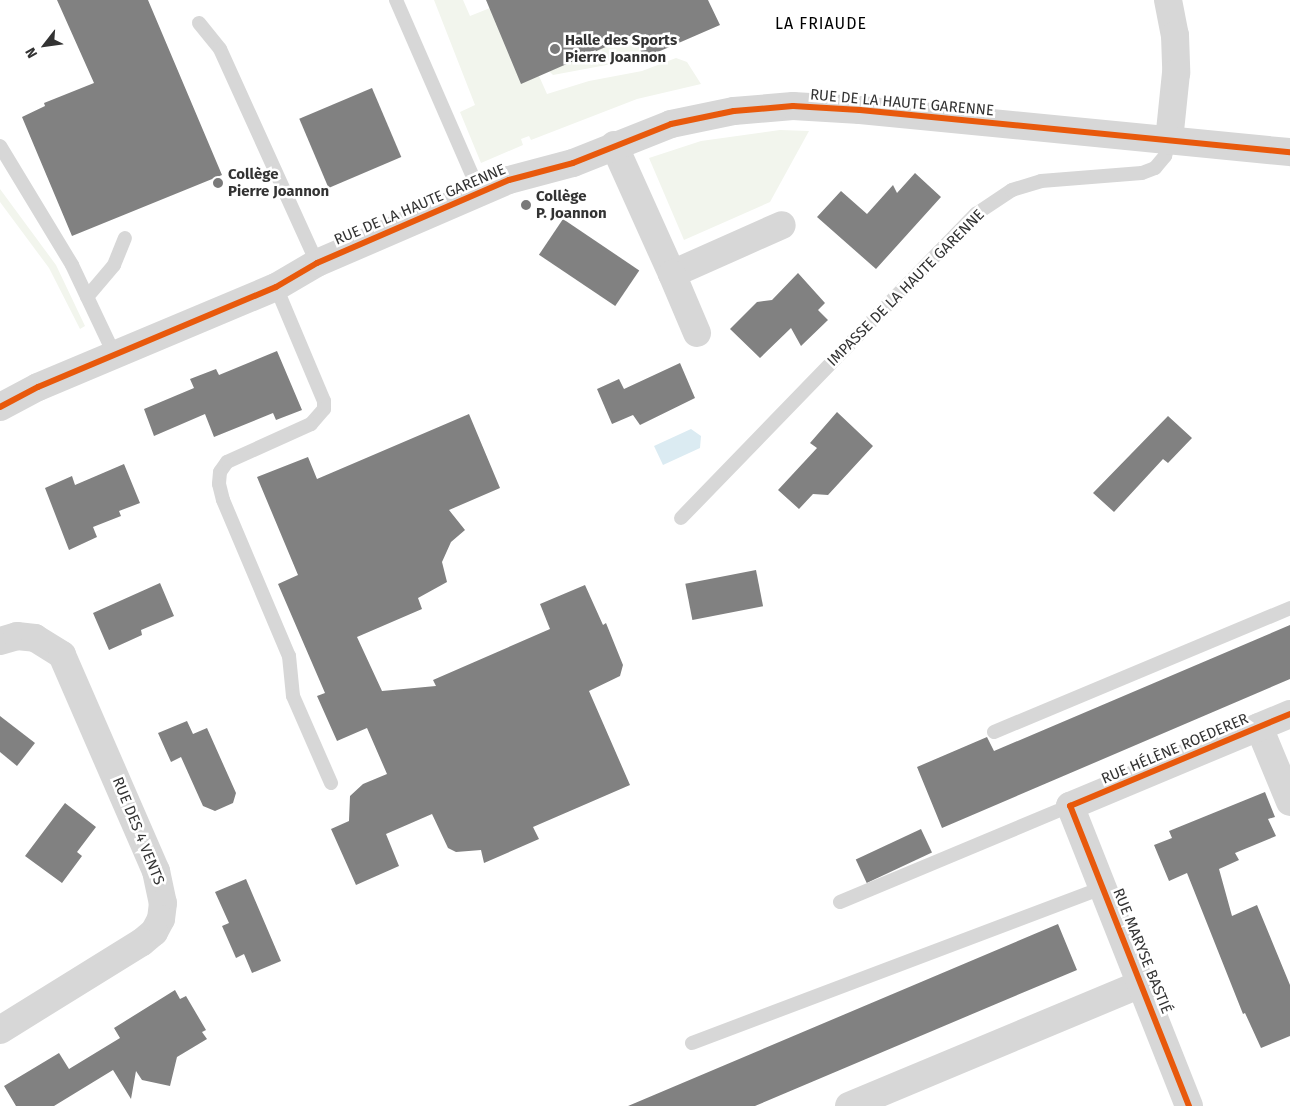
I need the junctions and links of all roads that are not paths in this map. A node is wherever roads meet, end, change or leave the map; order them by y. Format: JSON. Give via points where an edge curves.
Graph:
{"nodes":[{"id":1,"x":396,"y":0,"type":"edge"},
{"id":2,"x":1168,"y":0,"type":"edge"},
{"id":3,"x":199,"y":23,"type":"dead end"},
{"id":4,"x":1169,"y":140,"type":"junction"},
{"id":5,"x":614,"y":145,"type":"junction"},
{"id":6,"x":0,"y":146,"type":"edge"},
{"id":7,"x":1290,"y":152,"type":"edge"},
{"id":8,"x":480,"y":193,"type":"junction"},
{"id":9,"x":782,"y":225,"type":"dead end"},
{"id":10,"x":125,"y":238,"type":"dead end"},
{"id":11,"x":317,"y":263,"type":"junction"},
{"id":12,"x":672,"y":274,"type":"junction"},
{"id":13,"x":276,"y":287,"type":"junction"},
{"id":14,"x":87,"y":296,"type":"junction"},
{"id":15,"x":697,"y":333,"type":"dead end"},
{"id":16,"x":114,"y":354,"type":"junction"},
{"id":17,"x":0,"y":407,"type":"edge"},
{"id":18,"x":681,"y":518,"type":"dead end"},
{"id":19,"x":1290,"y":608,"type":"edge"},
{"id":20,"x":0,"y":640,"type":"edge"},
{"id":21,"x":1290,"y":714,"type":"edge"},
{"id":22,"x":1259,"y":727,"type":"junction"},
{"id":23,"x":994,"y":732,"type":"dead end"},
{"id":24,"x":331,"y":783,"type":"dead end"},
{"id":25,"x":1290,"y":802,"type":"edge"},
{"id":26,"x":1070,"y":806,"type":"junction"},
{"id":27,"x":1103,"y":888,"type":"junction"},
{"id":28,"x":840,"y":902,"type":"dead end"},
{"id":29,"x":1141,"y":984,"type":"junction"},
{"id":30,"x":0,"y":1030,"type":"edge"},
{"id":31,"x":692,"y":1043,"type":"dead end"},
{"id":32,"x":848,"y":1106,"type":"edge"},
{"id":33,"x":1190,"y":1106,"type":"edge"}],
"edges":[{"from":1,"to":8,"type":"lane"},
{"from":2,"to":4,"type":"street","via":[[1175,35],[1176,73]]},
{"from":3,"to":11,"type":"lane","via":[[220,49]]},
{"from":4,"to":5,"type":"street","name":"RUE DE LA HAUTE GARENNE","via":[[793,106],[734,111],[671,124]]},
{"from":4,"to":7,"type":"street","name":"RUE DE LA HAUTE GARENNE"},
{"from":4,"to":18,"type":"lane","name":"IMPASSE DE LA HAUTE GARENNE","via":[[1165,156],[1154,168],[1142,173],[1041,181],[1012,190],[976,214]]},
{"from":5,"to":8,"type":"street","name":"RUE DE LA HAUTE GARENNE","via":[[573,163],[510,180]]},
{"from":5,"to":12,"type":"street"},
{"from":6,"to":14,"type":"lane","via":[[41,210]]},
{"from":8,"to":11,"type":"street","name":"RUE DE LA HAUTE GARENNE"},
{"from":9,"to":12,"type":"street"},
{"from":10,"to":14,"type":"lane","via":[[114,265]]},
{"from":11,"to":13,"type":"street","name":"RUE DE LA HAUTE GARENNE"},
{"from":12,"to":15,"type":"street"},
{"from":13,"to":16,"type":"street","name":"RUE DE LA HAUTE GARENNE"},
{"from":13,"to":24,"type":"lane","via":[[324,401],[324,409],[310,424],[227,462],[220,472],[219,484],[290,656],[293,696]]},
{"from":14,"to":16,"type":"lane"},
{"from":16,"to":17,"type":"street","name":"RUE DE LA HAUTE GARENNE"},
{"from":19,"to":23,"type":"lane"},
{"from":20,"to":30,"type":"street","name":"RUE DES 4 VENTS","via":[[17,636],[35,638],[62,655],[156,871],[163,903],[161,918],[154,932],[142,942]]},
{"from":21,"to":22,"type":"street","name":"RUE HÉLÈNE ROEDERER"},
{"from":22,"to":25,"type":"street","name":"RUE HÉLÈNE ROEDERER"},
{"from":22,"to":26,"type":"street","name":"RUE HÉLÈNE ROEDERER"},
{"from":26,"to":27,"type":"street","name":"RUE MARYSE BASTIÉ"},
{"from":26,"to":28,"type":"lane"},
{"from":27,"to":29,"type":"street","name":"RUE MARYSE BASTIÉ"},
{"from":27,"to":31,"type":"lane"},
{"from":29,"to":32,"type":"street","name":"RUE MARYSE BASTIÉ"},
{"from":29,"to":33,"type":"street","name":"RUE MARYSE BASTIÉ"}]}
